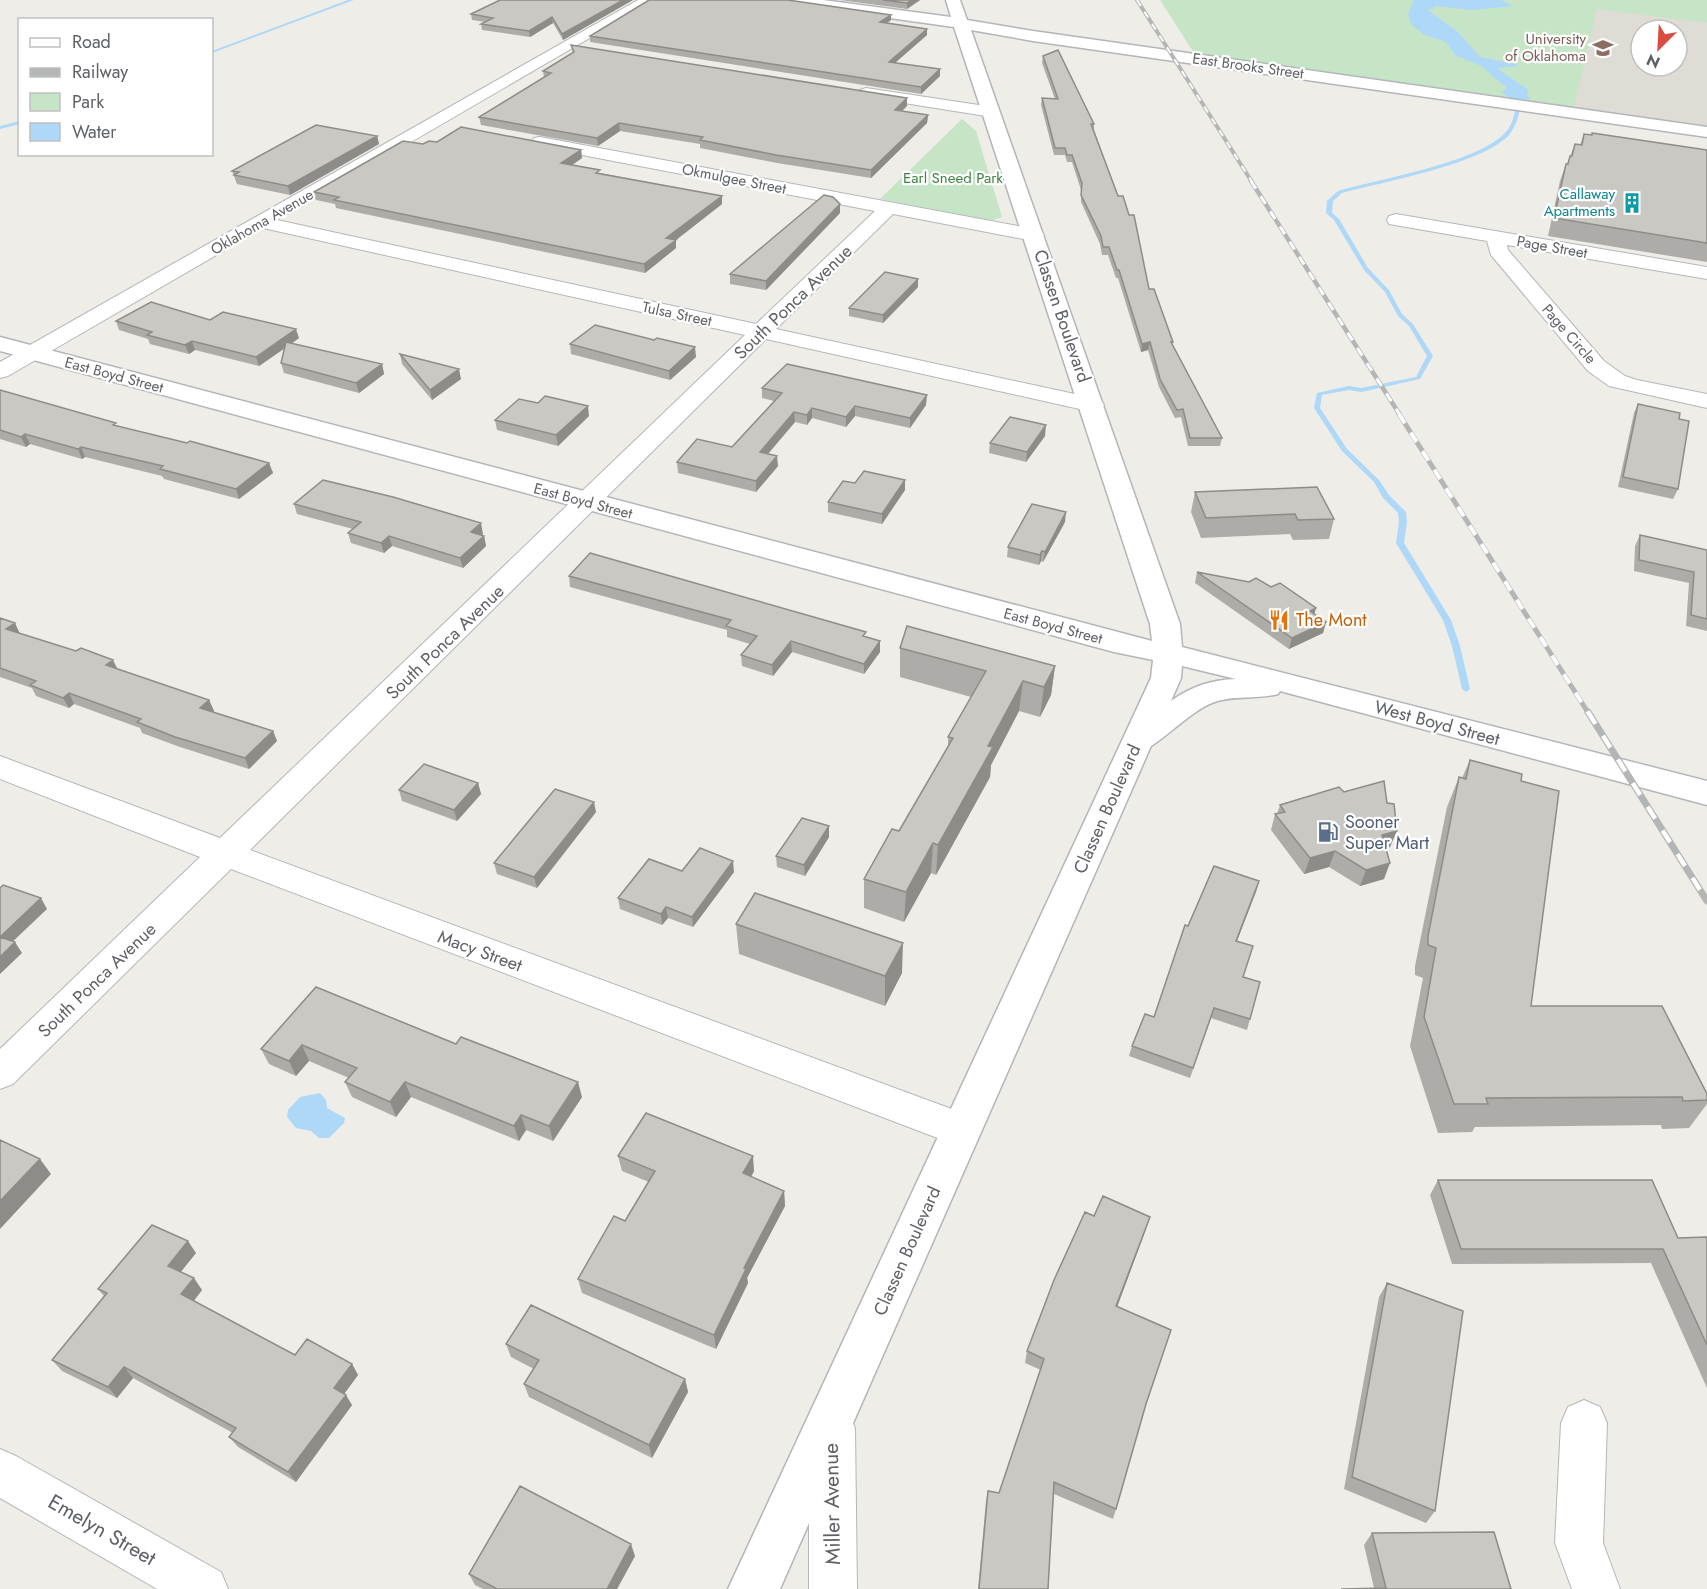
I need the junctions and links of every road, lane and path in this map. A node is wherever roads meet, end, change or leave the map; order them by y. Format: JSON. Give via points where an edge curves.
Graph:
{"nodes":[{"id":1,"x":648,"y":0,"type":"edge"},
{"id":2,"x":789,"y":0,"type":"edge"},
{"id":3,"x":954,"y":3,"type":"edge"},
{"id":4,"x":911,"y":16,"type":"junction"},
{"id":5,"x":962,"y":24,"type":"junction"},
{"id":6,"x":1033,"y":36,"type":"junction"},
{"id":7,"x":569,"y":45,"type":"junction"},
{"id":8,"x":592,"y":48,"type":"edge"},
{"id":9,"x":973,"y":57,"type":"junction"},
{"id":10,"x":846,"y":89,"type":"edge"},
{"id":11,"x":992,"y":112,"type":"junction"},
{"id":12,"x":435,"y":123,"type":"junction"},
{"id":13,"x":458,"y":127,"type":"edge"},
{"id":14,"x":1707,"y":132,"type":"edge"},
{"id":15,"x":528,"y":140,"type":"edge"},
{"id":16,"x":888,"y":208,"type":"junction"},
{"id":17,"x":1396,"y":220,"type":"dead end"},
{"id":18,"x":261,"y":222,"type":"junction"},
{"id":19,"x":1034,"y":235,"type":"junction"},
{"id":20,"x":1496,"y":237,"type":"junction"},
{"id":21,"x":1707,"y":273,"type":"edge"},
{"id":22,"x":762,"y":332,"type":"junction"},
{"id":23,"x":0,"y":344,"type":"edge"},
{"id":24,"x":33,"y":353,"type":"junction"},
{"id":25,"x":0,"y":370,"type":"edge"},
{"id":26,"x":1707,"y":400,"type":"edge"},
{"id":27,"x":1093,"y":405,"type":"junction"},
{"id":28,"x":588,"y":502,"type":"junction"},
{"id":29,"x":1168,"y":654,"type":"junction"},
{"id":30,"x":1315,"y":690,"type":"junction"},
{"id":31,"x":1138,"y":741,"type":"junction"},
{"id":32,"x":0,"y":767,"type":"edge"},
{"id":33,"x":1707,"y":793,"type":"edge"},
{"id":34,"x":227,"y":855,"type":"junction"},
{"id":35,"x":0,"y":1073,"type":"edge"},
{"id":36,"x":962,"y":1130,"type":"junction"},
{"id":37,"x":832,"y":1418,"type":"junction"},
{"id":38,"x":1584,"y":1423,"type":"dead end"},
{"id":39,"x":0,"y":1472,"type":"edge"},
{"id":40,"x":204,"y":1589,"type":"edge"},
{"id":41,"x":754,"y":1589,"type":"edge"},
{"id":42,"x":833,"y":1589,"type":"edge"},
{"id":43,"x":1596,"y":1589,"type":"edge"}],
"edges":[{"from":1,"to":7,"type":"street","name":"Oklahoma Avenue"},
{"from":2,"to":4,"type":"street","name":"East Brooks Street"},
{"from":3,"to":4,"type":"street","via":[[941,15]]},
{"from":3,"to":5,"type":"street","name":"Classen Boulevard"},
{"from":4,"to":5,"type":"street","name":"East Brooks Street"},
{"from":5,"to":6,"type":"street","name":"East Brooks Street"},
{"from":5,"to":9,"type":"street","name":"Classen Boulevard"},
{"from":6,"to":9,"type":"street","via":[[993,38],[984,42]]},
{"from":6,"to":14,"type":"street","name":"East Brooks Street"},
{"from":7,"to":8,"type":"street"},
{"from":7,"to":12,"type":"street","name":"Oklahoma Avenue"},
{"from":9,"to":11,"type":"street","name":"Classen Boulevard"},
{"from":10,"to":11,"type":"street"},
{"from":11,"to":19,"type":"street","name":"Classen Boulevard"},
{"from":12,"to":13,"type":"street"},
{"from":12,"to":18,"type":"street","name":"Oklahoma Avenue"},
{"from":15,"to":16,"type":"street","name":"Okmulgee Street"},
{"from":16,"to":19,"type":"street","name":"Okmulgee Street"},
{"from":16,"to":22,"type":"street","name":"South Ponca Avenue"},
{"from":17,"to":20,"type":"street","name":"Page Street"},
{"from":18,"to":22,"type":"street","name":"Tulsa Street"},
{"from":18,"to":24,"type":"street","name":"Oklahoma Avenue"},
{"from":19,"to":27,"type":"street","name":"Classen Boulevard"},
{"from":20,"to":21,"type":"street","name":"Page Street"},
{"from":20,"to":26,"type":"street","name":"Page Circle","via":[[1498,251],[1596,366],[1632,386]]},
{"from":22,"to":27,"type":"street","name":"Tulsa Street"},
{"from":22,"to":28,"type":"street","name":"South Ponca Avenue"},
{"from":23,"to":24,"type":"street","name":"East Boyd Street"},
{"from":24,"to":25,"type":"street","name":"Oklahoma Avenue"},
{"from":24,"to":28,"type":"street","name":"East Boyd Street"},
{"from":27,"to":29,"type":"street","name":"Classen Boulevard","via":[[1120,496],[1166,624]]},
{"from":28,"to":29,"type":"street","name":"East Boyd Street"},
{"from":28,"to":34,"type":"street","name":"South Ponca Avenue"},
{"from":29,"to":30,"type":"street","name":"West Boyd Street"},
{"from":29,"to":31,"type":"street","name":"Classen Boulevard","via":[[1166,678]]},
{"from":30,"to":31,"type":"street","via":[[1216,690],[1182,706]]},
{"from":30,"to":33,"type":"street","name":"West Boyd Street"},
{"from":31,"to":36,"type":"street","name":"Classen Boulevard"},
{"from":32,"to":34,"type":"street","name":"Macy Street"},
{"from":34,"to":35,"type":"street","name":"South Ponca Avenue"},
{"from":34,"to":36,"type":"street","name":"Macy Street"},
{"from":36,"to":37,"type":"street","name":"Classen Boulevard"},
{"from":37,"to":41,"type":"street","name":"Classen Boulevard"},
{"from":37,"to":42,"type":"street","name":"Miller Avenue"},
{"from":38,"to":43,"type":"street","via":[[1578,1543]]},
{"from":39,"to":40,"type":"street","name":"Emelyn Street"}]}
